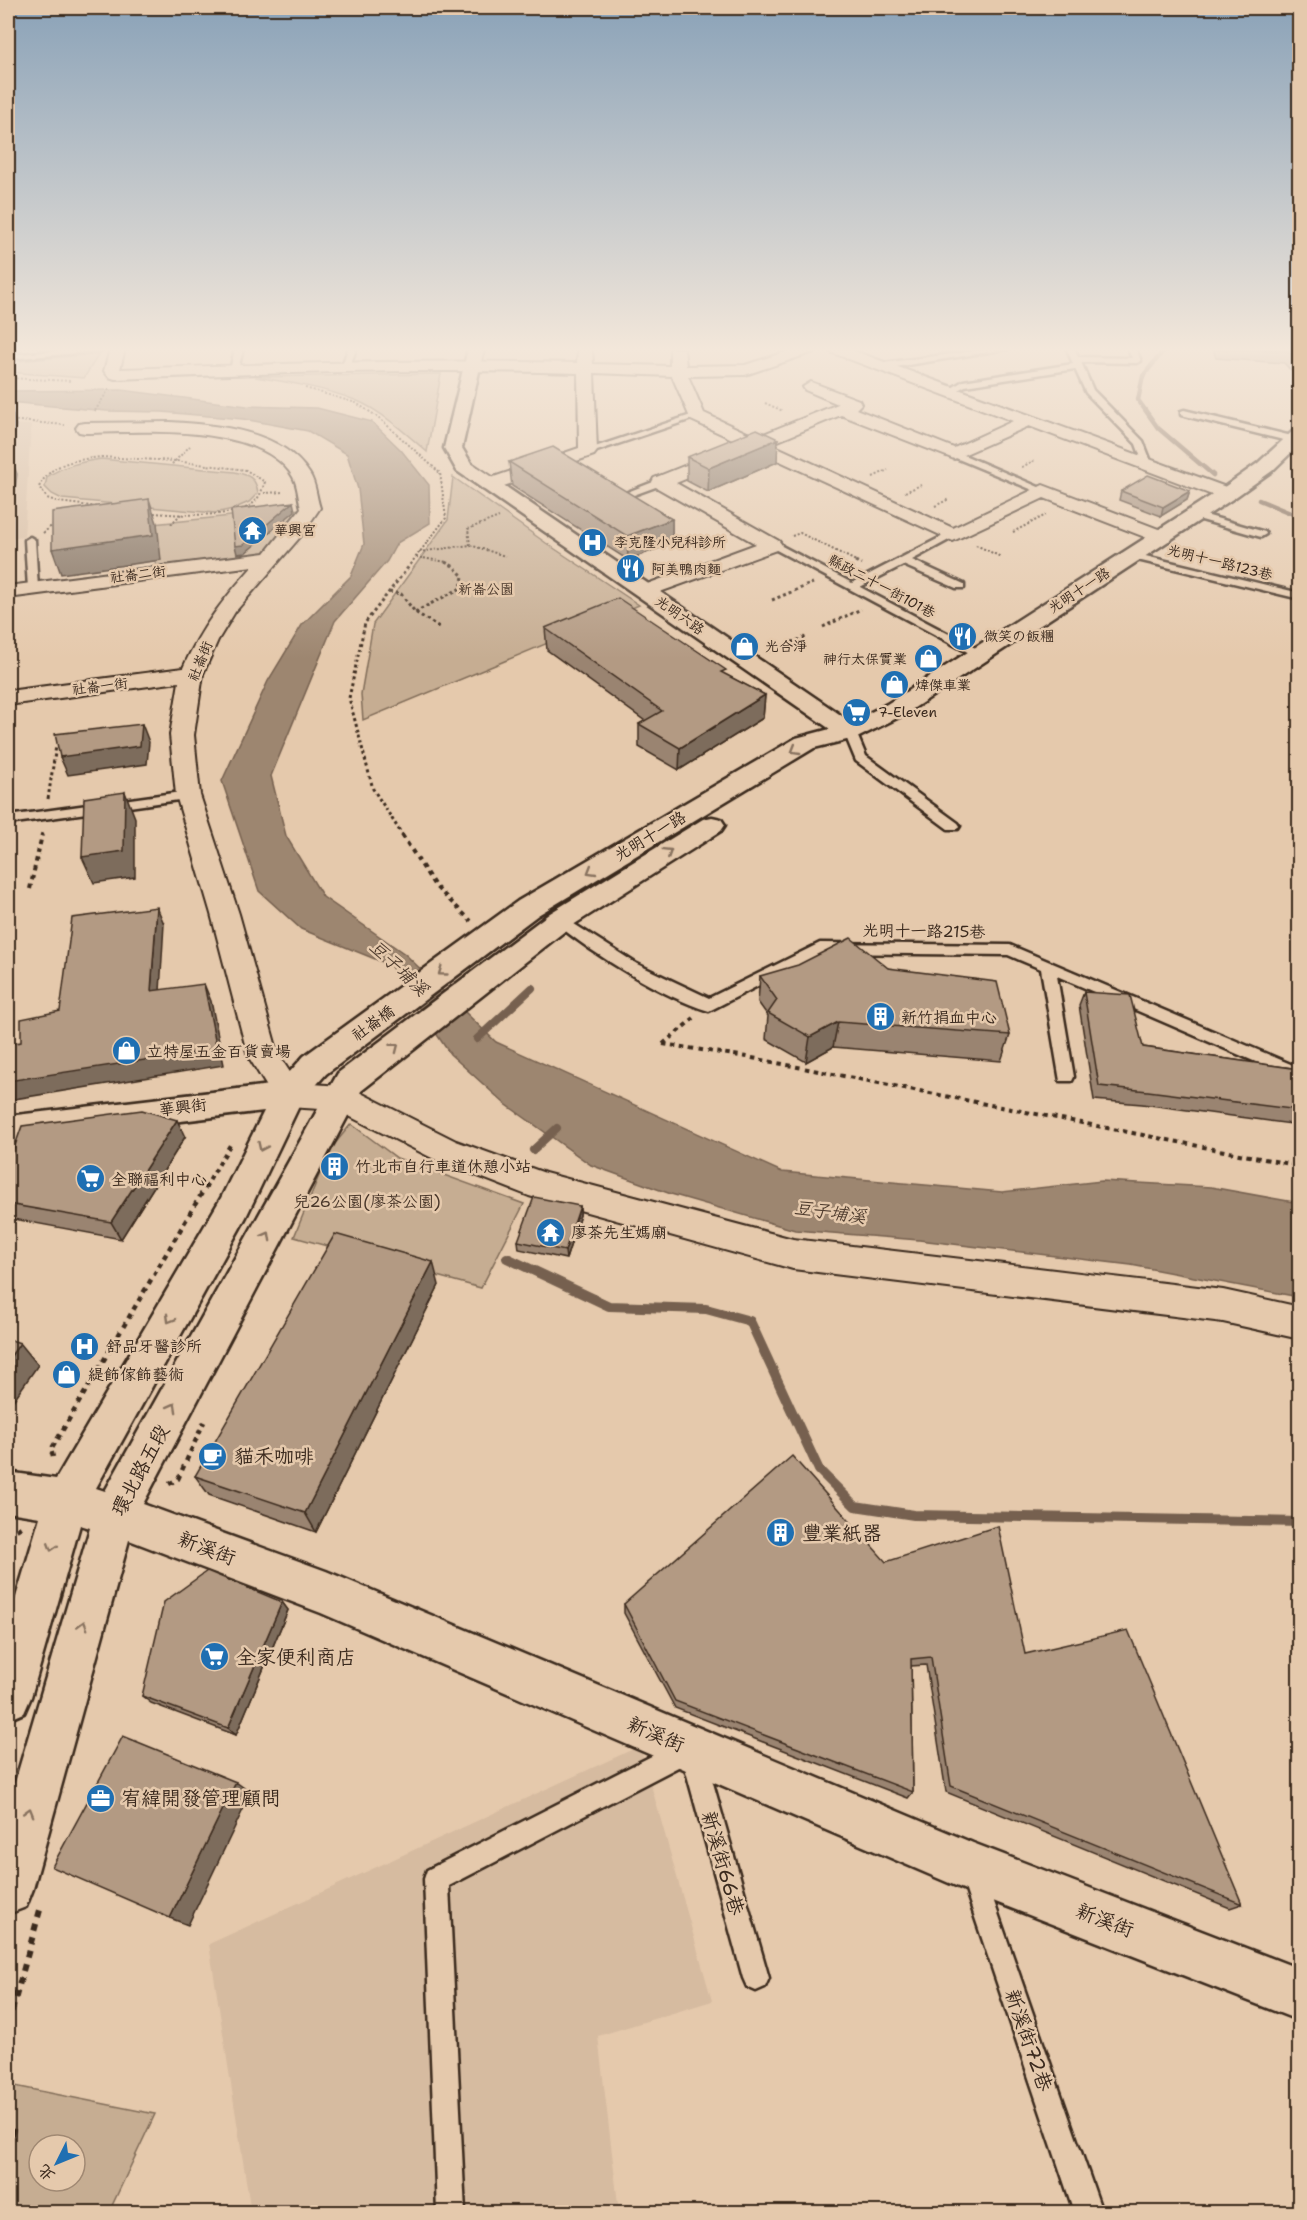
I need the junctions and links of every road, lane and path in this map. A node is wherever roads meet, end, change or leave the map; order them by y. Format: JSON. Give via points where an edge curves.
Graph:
{"nodes":[{"id":1,"x":274,"y":453,"type":"edge"},
{"id":2,"x":417,"y":453,"type":"edge"},
{"id":3,"x":456,"y":453,"type":"edge"},
{"id":4,"x":583,"y":453,"type":"edge"},
{"id":5,"x":735,"y":453,"type":"edge"},
{"id":6,"x":779,"y":453,"type":"edge"},
{"id":7,"x":950,"y":453,"type":"edge"},
{"id":8,"x":957,"y":453,"type":"edge"},
{"id":9,"x":1116,"y":453,"type":"edge"},
{"id":10,"x":1143,"y":453,"type":"edge"},
{"id":11,"x":1281,"y":453,"type":"edge"},
{"id":12,"x":954,"y":454,"type":"junction"},
{"id":13,"x":1147,"y":464,"type":"junction"},
{"id":14,"x":661,"y":482,"type":"junction"},
{"id":15,"x":283,"y":485,"type":"dead end"},
{"id":16,"x":489,"y":485,"type":"junction"},
{"id":17,"x":1043,"y":491,"type":"junction"},
{"id":18,"x":264,"y":493,"type":"junction"},
{"id":19,"x":1227,"y":494,"type":"junction"},
{"id":20,"x":617,"y":498,"type":"edge"},
{"id":21,"x":1070,"y":501,"type":"junction"},
{"id":22,"x":76,"y":504,"type":"junction"},
{"id":23,"x":68,"y":511,"type":"edge"},
{"id":24,"x":502,"y":512,"type":"dead end"},
{"id":25,"x":181,"y":514,"type":"junction"},
{"id":26,"x":1195,"y":515,"type":"junction"},
{"id":27,"x":61,"y":518,"type":"edge"},
{"id":28,"x":171,"y":524,"type":"dead end"},
{"id":29,"x":1013,"y":532,"type":"dead end"},
{"id":30,"x":1261,"y":534,"type":"dead end"},
{"id":31,"x":953,"y":535,"type":"junction"},
{"id":32,"x":1162,"y":537,"type":"junction"},
{"id":33,"x":30,"y":540,"type":"joint"},
{"id":34,"x":470,"y":545,"type":"junction"},
{"id":35,"x":772,"y":545,"type":"junction"},
{"id":36,"x":419,"y":552,"type":"junction"},
{"id":37,"x":505,"y":556,"type":"dead end"},
{"id":38,"x":1133,"y":556,"type":"junction"},
{"id":39,"x":416,"y":557,"type":"junction"},
{"id":40,"x":270,"y":558,"type":"junction"},
{"id":41,"x":904,"y":561,"type":"junction"},
{"id":42,"x":861,"y":564,"type":"dead end"},
{"id":43,"x":830,"y":575,"type":"junction"},
{"id":44,"x":960,"y":586,"type":"dead end"},
{"id":45,"x":852,"y":587,"type":"junction"},
{"id":46,"x":33,"y":588,"type":"junction"},
{"id":47,"x":646,"y":591,"type":"junction"},
{"id":48,"x":8,"y":592,"type":"edge"},
{"id":49,"x":388,"y":592,"type":"junction"},
{"id":50,"x":1299,"y":596,"type":"edge"},
{"id":51,"x":772,"y":600,"type":"dead end"},
{"id":52,"x":878,"y":602,"type":"junction"},
{"id":53,"x":415,"y":612,"type":"junction"},
{"id":54,"x":439,"y":627,"type":"dead end"},
{"id":55,"x":824,"y":627,"type":"dead end"},
{"id":56,"x":806,"y":637,"type":"dead end"},
{"id":57,"x":979,"y":654,"type":"junction"},
{"id":58,"x":746,"y":661,"type":"junction"},
{"id":59,"x":192,"y":674,"type":"junction"},
{"id":60,"x":8,"y":698,"type":"edge"},
{"id":61,"x":850,"y":732,"type":"junction"},
{"id":62,"x":188,"y":795,"type":"junction"},
{"id":63,"x":8,"y":820,"type":"edge"},
{"id":64,"x":952,"y":826,"type":"dead end"},
{"id":65,"x":560,"y":920,"type":"junction"},
{"id":66,"x":482,"y":930,"type":"junction"},
{"id":67,"x":514,"y":954,"type":"joint"},
{"id":68,"x":1048,"y":966,"type":"junction"},
{"id":69,"x":710,"y":1005,"type":"junction"},
{"id":70,"x":1299,"y":1075,"type":"edge"},
{"id":71,"x":1066,"y":1077,"type":"dead end"},
{"id":72,"x":345,"y":1090,"type":"junction"},
{"id":73,"x":288,"y":1095,"type":"junction"},
{"id":74,"x":8,"y":1129,"type":"edge"},
{"id":75,"x":1299,"y":1166,"type":"edge"},
{"id":76,"x":1299,"y":1323,"type":"edge"},
{"id":77,"x":8,"y":1492,"type":"edge"},
{"id":78,"x":66,"y":1501,"type":"junction"},
{"id":79,"x":115,"y":1514,"type":"junction"},
{"id":80,"x":8,"y":1697,"type":"edge"},
{"id":81,"x":691,"y":1748,"type":"junction"},
{"id":82,"x":970,"y":1867,"type":"junction"},
{"id":83,"x":8,"y":1889,"type":"edge"},
{"id":84,"x":756,"y":1978,"type":"dead end"},
{"id":85,"x":1299,"y":1995,"type":"edge"},
{"id":86,"x":14,"y":2125,"type":"dead end"},
{"id":87,"x":8,"y":2149,"type":"edge"},
{"id":88,"x":451,"y":2212,"type":"edge"},
{"id":89,"x":1088,"y":2212,"type":"edge"}],
"edges":[{"from":1,"to":40,"type":"street","name":"社崙街","via":[[302,475],[311,508]]},
{"from":2,"to":36,"type":"path","via":[[440,473],[446,518]]},
{"from":3,"to":16,"type":"street","name":"光明六路","via":[[464,467]]},
{"from":4,"to":16,"type":"street"},
{"from":5,"to":14,"type":"street"},
{"from":6,"to":31,"type":"street"},
{"from":7,"to":12,"type":"street"},
{"from":8,"to":12,"type":"street"},
{"from":9,"to":13,"type":"street"},
{"from":10,"to":13,"type":"lane"},
{"from":11,"to":19,"type":"street","name":"光明十一路"},
{"from":12,"to":17,"type":"lane"},
{"from":13,"to":19,"type":"street"},
{"from":14,"to":20,"type":"lane"},
{"from":14,"to":35,"type":"street"},
{"from":15,"to":18,"type":"path","via":[[288,492]]},
{"from":16,"to":47,"type":"street","name":"光明六路"},
{"from":17,"to":21,"type":"street"},
{"from":17,"to":31,"type":"street"},
{"from":18,"to":22,"type":"path","via":[[265,482],[246,470],[101,457],[74,461],[43,475],[39,487],[47,498]]},
{"from":18,"to":25,"type":"path","via":[[253,505],[236,512]]},
{"from":19,"to":26,"type":"street","name":"光明十一路"},
{"from":21,"to":29,"type":"path"},
{"from":21,"to":32,"type":"street"},
{"from":22,"to":23,"type":"path"},
{"from":22,"to":25,"type":"path"},
{"from":24,"to":34,"type":"path","via":[[499,517],[468,529]]},
{"from":25,"to":28,"type":"path"},
{"from":26,"to":30,"type":"lane"},
{"from":26,"to":32,"type":"street","name":"光明十一路"},
{"from":27,"to":33,"type":"path"},
{"from":31,"to":41,"type":"lane"},
{"from":32,"to":38,"type":"street","name":"光明十一路"},
{"from":33,"to":46,"type":"lane"},
{"from":34,"to":36,"type":"path"},
{"from":34,"to":37,"type":"path"},
{"from":35,"to":42,"type":"path","via":[[800,533]]},
{"from":35,"to":43,"type":"lane","name":"縣政二十一街101巷"},
{"from":35,"to":47,"type":"street"},
{"from":36,"to":39,"type":"path"},
{"from":38,"to":50,"type":"lane","name":"光明十一路123巷"},
{"from":38,"to":57,"type":"street","name":"光明十一路"},
{"from":39,"to":49,"type":"path"},
{"from":39,"to":53,"type":"path","via":[[454,564],[463,576],[461,588]]},
{"from":40,"to":46,"type":"street","name":"社崙二街"},
{"from":40,"to":59,"type":"street","name":"社崙街","via":[[226,609]]},
{"from":41,"to":44,"type":"lane"},
{"from":41,"to":45,"type":"lane"},
{"from":43,"to":45,"type":"lane","name":"縣政二十一街101巷"},
{"from":43,"to":51,"type":"path"},
{"from":45,"to":52,"type":"lane","name":"縣政二十一街101巷"},
{"from":46,"to":48,"type":"street","name":"社崙二街"},
{"from":47,"to":58,"type":"street","name":"光明六路"},
{"from":49,"to":53,"type":"path","via":[[401,594]]},
{"from":49,"to":66,"type":"path","via":[[365,623],[350,701],[373,789],[435,886]]},
{"from":52,"to":55,"type":"path"},
{"from":52,"to":57,"type":"lane","name":"縣政二十一街101巷"},
{"from":53,"to":54,"type":"path"},
{"from":56,"to":58,"type":"path"},
{"from":57,"to":61,"type":"street","name":"光明十一路","via":[[896,710]]},
{"from":58,"to":61,"type":"street","name":"光明六路"},
{"from":59,"to":60,"type":"street","name":"社崙一街"},
{"from":59,"to":62,"type":"street","name":"社崙街","via":[[182,735]]},
{"from":61,"to":64,"type":"lane","via":[[860,758]]},
{"from":65,"to":61,"type":"street","name":"光明十一路","one_way":true,"via":[[822,755]]},
{"from":61,"to":66,"type":"street","name":"光明十一路","one_way":true,"via":[[805,743],[528,908]]},
{"from":62,"to":63,"type":"lane"},
{"from":62,"to":73,"type":"street","name":"社崙街","via":[[263,1056]]},
{"from":65,"to":67,"type":"street","name":"光明十一路"},
{"from":65,"to":69,"type":"lane","via":[[575,933],[660,982]]},
{"from":66,"to":73,"type":"street","name":"社崙橋","one_way":true,"via":[[315,1065]]},
{"from":72,"to":67,"type":"street","name":"社崙橋","one_way":true},
{"from":68,"to":69,"type":"lane","name":"光明十一路215巷","via":[[1010,950],[820,948]]},
{"from":68,"to":70,"type":"lane","name":"光明十一路215巷"},
{"from":68,"to":71,"type":"lane"},
{"from":69,"to":75,"type":"path","via":[[663,1044],[747,1057]]},
{"from":72,"to":73,"type":"street"},
{"from":72,"to":76,"type":"street","via":[[445,1150],[541,1186],[793,1254],[1223,1306]]},
{"from":79,"to":72,"type":"street","name":"環北路五段","one_way":true},
{"from":73,"to":74,"type":"street","name":"華興街"},
{"from":73,"to":78,"type":"street","one_way":true,"via":[[234,1207]]},
{"from":77,"to":78,"type":"street","name":"新溪街"},
{"from":78,"to":79,"type":"street","name":"新溪街"},
{"from":78,"to":80,"type":"street","one_way":true},
{"from":79,"to":81,"type":"street","name":"新溪街","via":[[326,1593]]},
{"from":83,"to":79,"type":"street","name":"環北路五段","one_way":true},
{"from":81,"to":82,"type":"street","name":"新溪街"},
{"from":81,"to":84,"type":"lane","name":"新溪街66巷"},
{"from":81,"to":88,"type":"lane","via":[[436,1879]]},
{"from":82,"to":85,"type":"street","name":"新溪街"},
{"from":82,"to":89,"type":"lane","name":"新溪街72巷"},
{"from":86,"to":87,"type":"path"}]}
